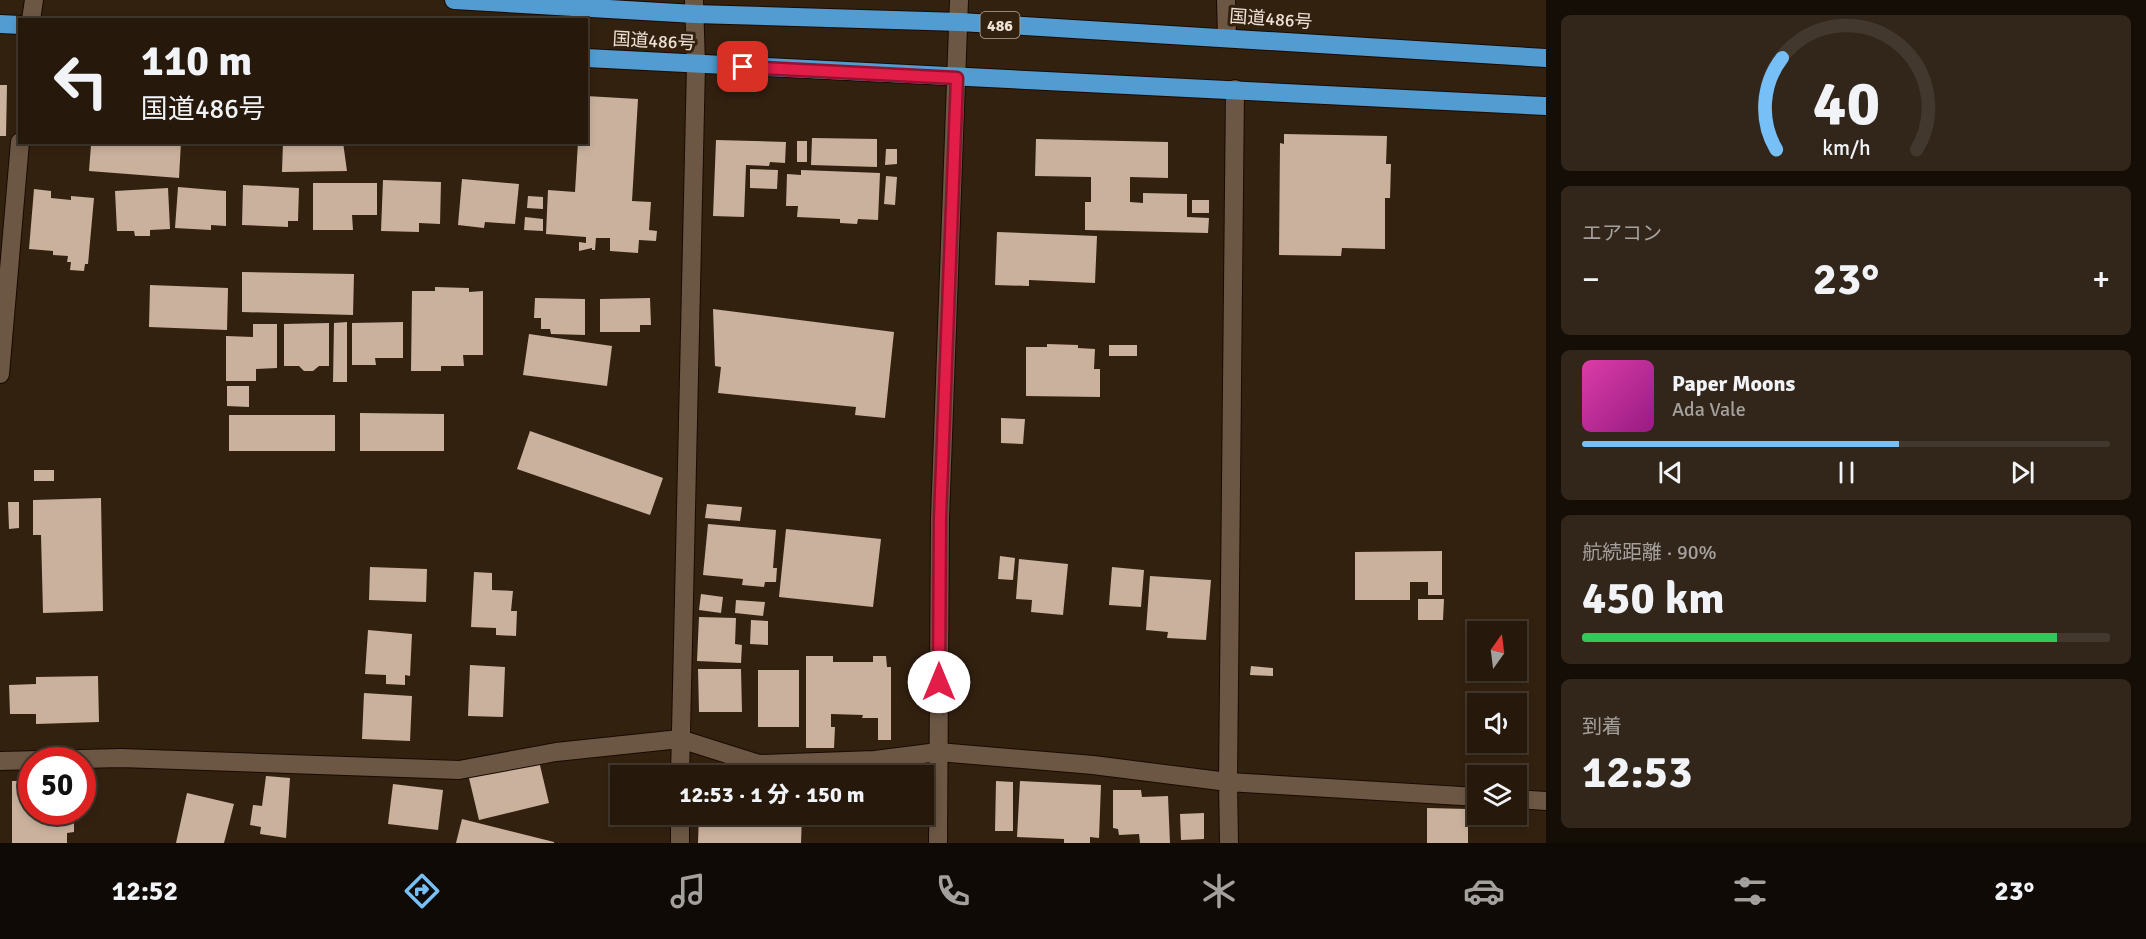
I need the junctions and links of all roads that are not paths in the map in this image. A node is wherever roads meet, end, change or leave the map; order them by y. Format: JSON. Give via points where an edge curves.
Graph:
{"nodes":[{"id":1,"x":34,"y":0,"type":"edge"},
{"id":2,"x":454,"y":0,"type":"edge"},
{"id":3,"x":959,"y":0,"type":"edge"},
{"id":4,"x":1226,"y":0,"type":"edge"},
{"id":5,"x":694,"y":7,"type":"edge"},
{"id":6,"x":31,"y":18,"type":"edge"},
{"id":7,"x":960,"y":22,"type":"junction"},
{"id":8,"x":0,"y":24,"type":"edge"},
{"id":9,"x":18,"y":25,"type":"edge"},
{"id":10,"x":1227,"y":37,"type":"junction"},
{"id":11,"x":588,"y":58,"type":"edge"},
{"id":12,"x":1546,"y":58,"type":"edge"},
{"id":13,"x":696,"y":65,"type":"junction"},
{"id":14,"x":957,"y":78,"type":"junction"},
{"id":15,"x":1235,"y":89,"type":"junction"},
{"id":16,"x":1546,"y":106,"type":"edge"},
{"id":17,"x":20,"y":144,"type":"edge"},
{"id":18,"x":0,"y":374,"type":"edge"},
{"id":19,"x":681,"y":739,"type":"junction"},
{"id":20,"x":939,"y":752,"type":"junction"},
{"id":21,"x":0,"y":761,"type":"edge"},
{"id":22,"x":680,"y":765,"type":"edge"},
{"id":23,"x":1228,"y":782,"type":"junction"},
{"id":24,"x":1467,"y":796,"type":"edge"},
{"id":25,"x":1527,"y":800,"type":"edge"},
{"id":26,"x":1546,"y":801,"type":"edge"},
{"id":27,"x":680,"y":825,"type":"edge"},
{"id":28,"x":680,"y":843,"type":"edge"},
{"id":29,"x":938,"y":843,"type":"edge"},
{"id":30,"x":1229,"y":843,"type":"edge"}],
"edges":[{"from":1,"to":6,"type":"street"},
{"from":2,"to":5,"type":"highway","name":"国道486号","number":"486"},
{"from":3,"to":7,"type":"street"},
{"from":4,"to":10,"type":"street"},
{"from":5,"to":7,"type":"highway","name":"国道486号","number":"486"},
{"from":5,"to":13,"type":"street"},
{"from":7,"to":10,"type":"highway","name":"国道486号","number":"486"},
{"from":7,"to":14,"type":"street"},
{"from":8,"to":9,"type":"highway"},
{"from":10,"to":12,"type":"highway","name":"国道486号","number":"486"},
{"from":11,"to":13,"type":"highway","name":"国道486号"},
{"from":13,"to":14,"type":"highway","name":"国道486号"},
{"from":13,"to":19,"type":"street"},
{"from":14,"to":15,"type":"highway","name":"国道486号"},
{"from":14,"to":20,"type":"street","via":[[940,518]]},
{"from":15,"to":16,"type":"highway","name":"国道486号"},
{"from":15,"to":23,"type":"street"},
{"from":17,"to":18,"type":"street"},
{"from":19,"to":20,"type":"street","via":[[759,764],[875,760]]},
{"from":19,"to":21,"type":"street","via":[[556,752],[459,770],[122,758]]},
{"from":19,"to":22,"type":"street"},
{"from":20,"to":23,"type":"street"},
{"from":20,"to":29,"type":"street"},
{"from":23,"to":24,"type":"street"},
{"from":23,"to":30,"type":"street"},
{"from":25,"to":26,"type":"street"},
{"from":27,"to":28,"type":"street"}]}
